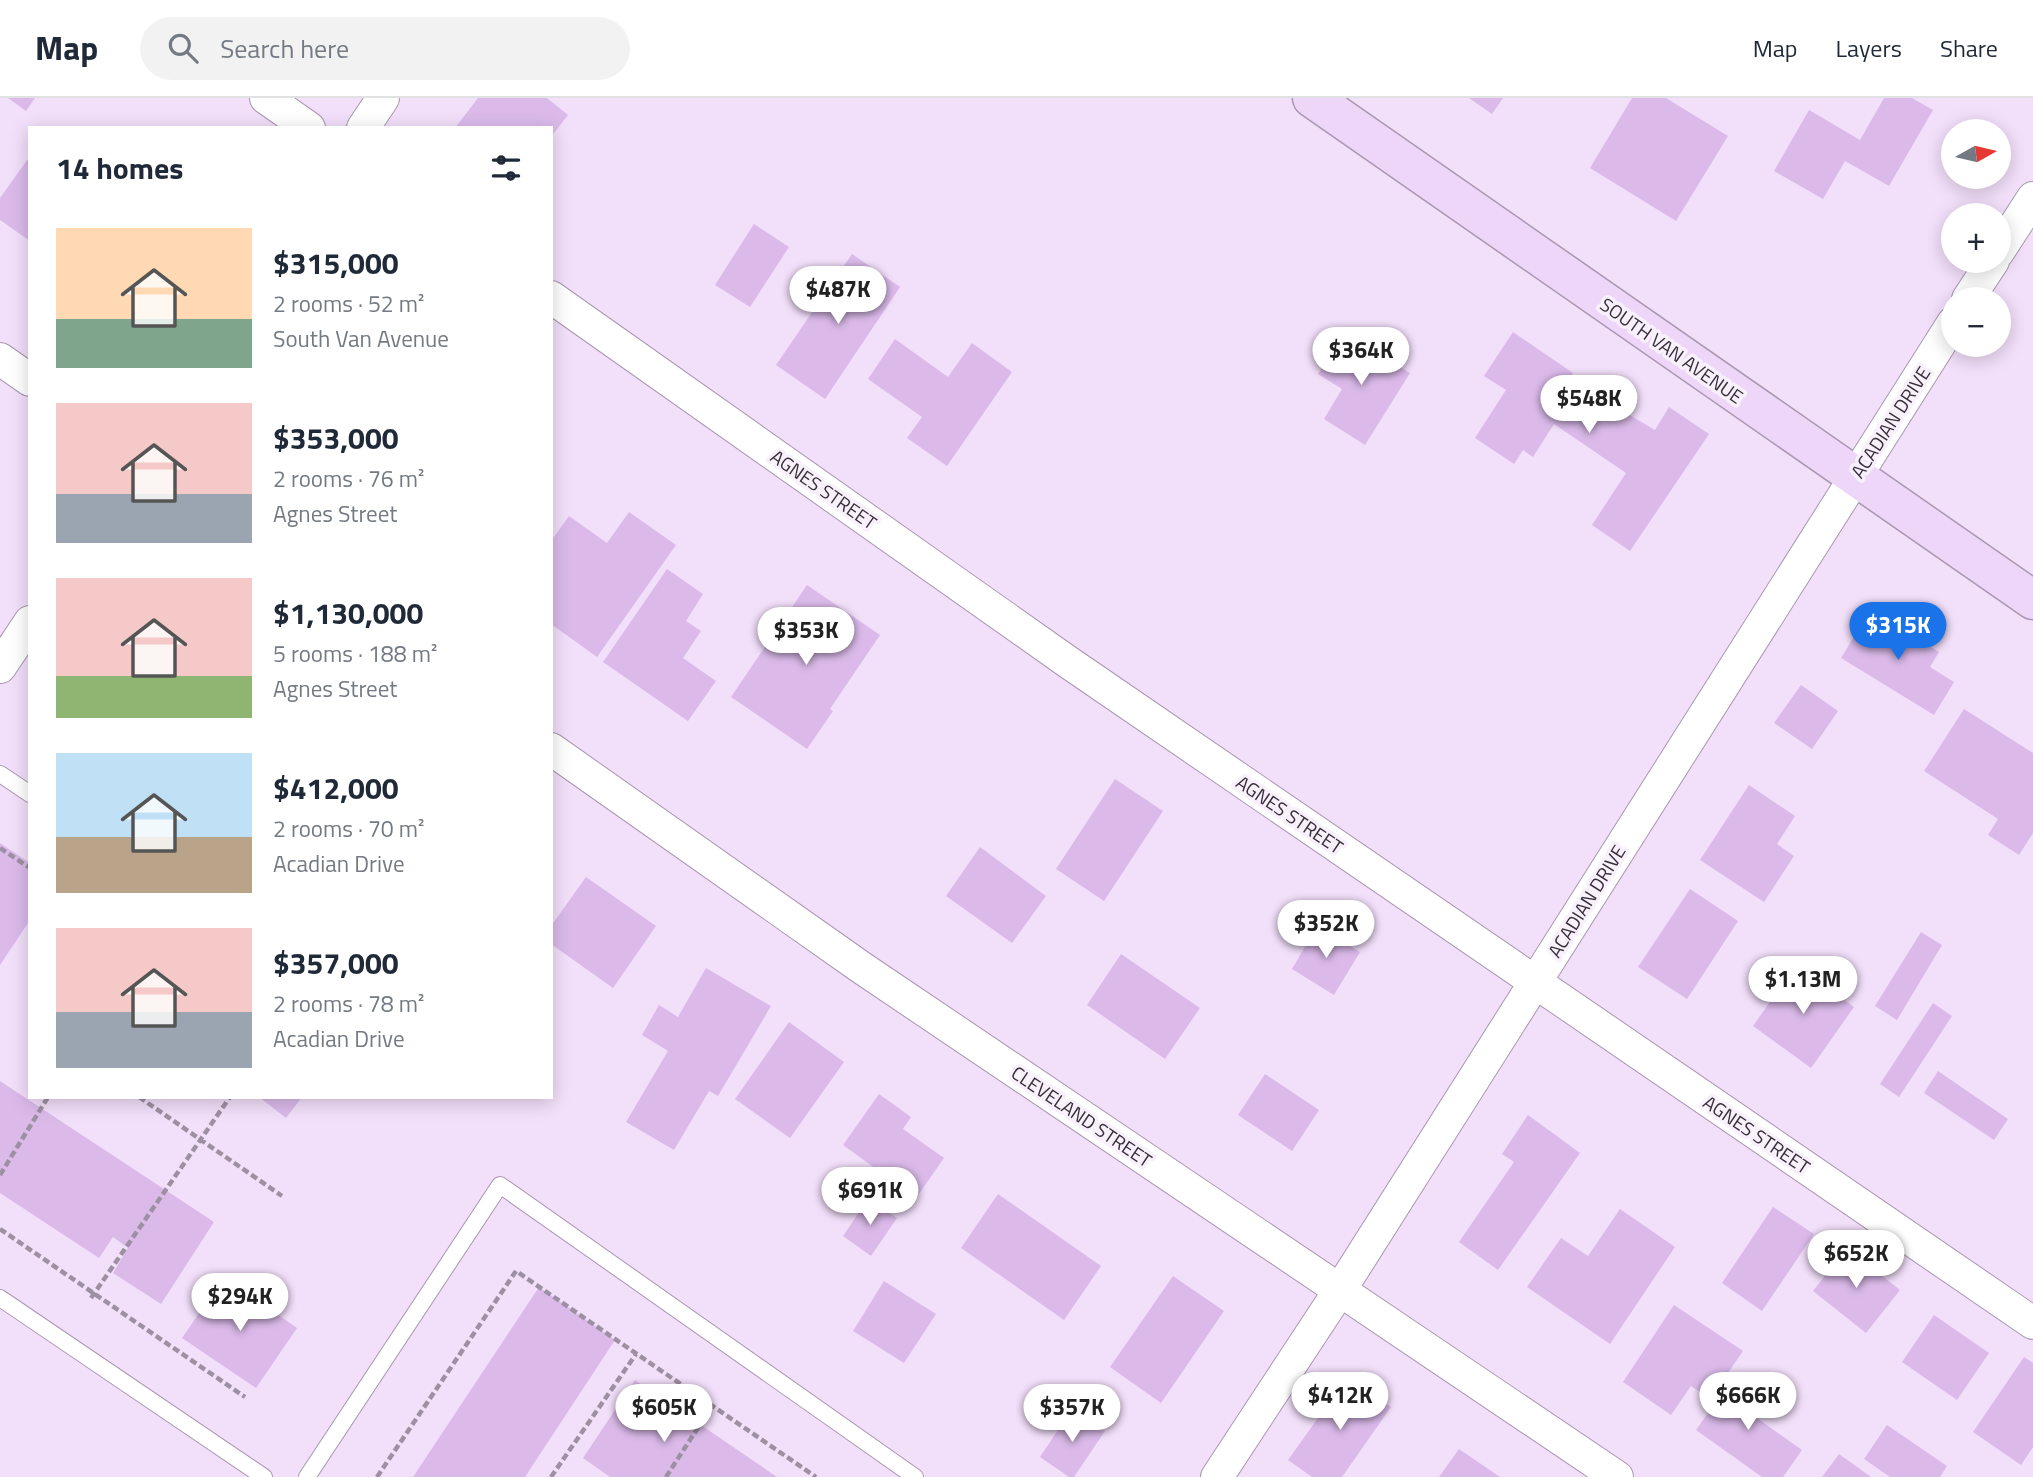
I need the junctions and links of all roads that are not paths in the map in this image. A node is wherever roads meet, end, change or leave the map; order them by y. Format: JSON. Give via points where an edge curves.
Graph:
{"nodes":[{"id":1,"x":267,"y":98,"type":"edge"},
{"id":2,"x":383,"y":98,"type":"edge"},
{"id":3,"x":1312,"y":98,"type":"edge"},
{"id":4,"x":306,"y":126,"type":"edge"},
{"id":5,"x":364,"y":126,"type":"edge"},
{"id":6,"x":2033,"y":198,"type":"edge"},
{"id":7,"x":2011,"y":232,"type":"edge"},
{"id":8,"x":553,"y":298,"type":"edge"},
{"id":9,"x":1941,"y":342,"type":"edge"},
{"id":10,"x":0,"y":359,"type":"edge"},
{"id":11,"x":28,"y":379,"type":"edge"},
{"id":12,"x":1855,"y":477,"type":"junction"},
{"id":13,"x":2033,"y":600,"type":"edge"},
{"id":14,"x":28,"y":625,"type":"edge"},
{"id":15,"x":0,"y":667,"type":"edge"},
{"id":16,"x":553,"y":749,"type":"edge"},
{"id":17,"x":0,"y":774,"type":"edge"},
{"id":18,"x":28,"y":793,"type":"edge"},
{"id":19,"x":1535,"y":982,"type":"junction"},
{"id":20,"x":1340,"y":1290,"type":"junction"},
{"id":21,"x":0,"y":1298,"type":"edge"},
{"id":22,"x":2033,"y":1323,"type":"edge"},
{"id":23,"x":264,"y":1477,"type":"edge"},
{"id":24,"x":307,"y":1477,"type":"edge"},
{"id":25,"x":915,"y":1477,"type":"edge"},
{"id":26,"x":1217,"y":1477,"type":"edge"},
{"id":27,"x":1618,"y":1477,"type":"edge"}],
"edges":[{"from":1,"to":4,"type":"street"},
{"from":2,"to":5,"type":"street"},
{"from":3,"to":12,"type":"main road","name":"SOUTH VAN AVENUE"},
{"from":6,"to":7,"type":"street"},
{"from":8,"to":19,"type":"street","name":"AGNES STREET","via":[[1068,662]]},
{"from":9,"to":12,"type":"street","name":"ACADIAN DRIVE"},
{"from":10,"to":11,"type":"street"},
{"from":12,"to":13,"type":"main road","name":"SOUTH VAN AVENUE"},
{"from":12,"to":19,"type":"street","name":"ACADIAN DRIVE"},
{"from":14,"to":15,"type":"street"},
{"from":16,"to":20,"type":"street","name":"CLEVELAND STREET","via":[[862,968]]},
{"from":17,"to":18,"type":"lane"},
{"from":19,"to":20,"type":"street","name":"ACADIAN DRIVE"},
{"from":19,"to":22,"type":"street","name":"AGNES STREET"},
{"from":20,"to":26,"type":"street","name":"ACADIAN DRIVE"},
{"from":20,"to":27,"type":"street","name":"CLEVELAND STREET"},
{"from":21,"to":23,"type":"lane"},
{"from":24,"to":25,"type":"lane","via":[[500,1185]]}]}
